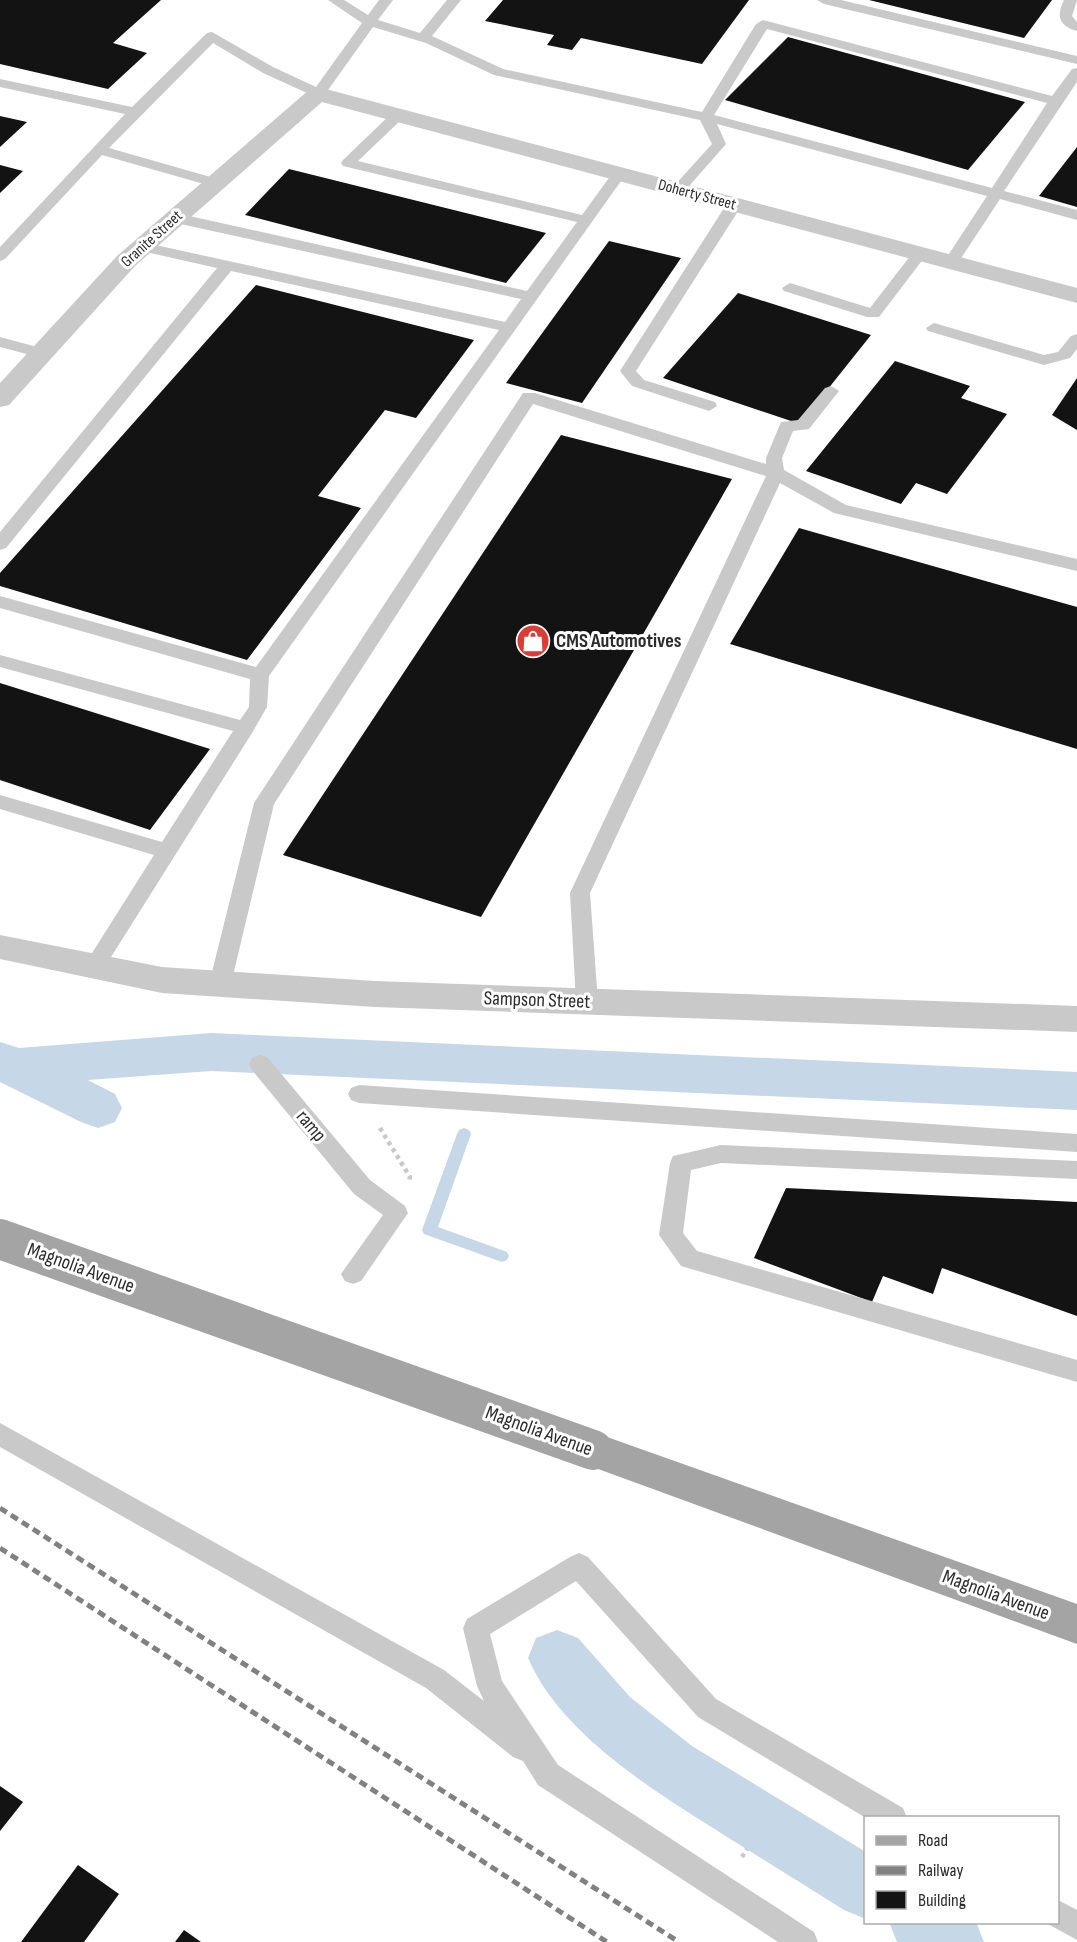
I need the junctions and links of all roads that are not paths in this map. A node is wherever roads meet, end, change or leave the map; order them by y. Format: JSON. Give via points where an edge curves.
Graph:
{"nodes":[{"id":1,"x":335,"y":0,"type":"edge"},
{"id":2,"x":386,"y":0,"type":"edge"},
{"id":3,"x":454,"y":0,"type":"edge"},
{"id":4,"x":824,"y":0,"type":"edge"},
{"id":5,"x":1071,"y":0,"type":"edge"},
{"id":6,"x":369,"y":22,"type":"junction"},
{"id":7,"x":1077,"y":27,"type":"edge"},
{"id":8,"x":424,"y":38,"type":"junction"},
{"id":9,"x":1077,"y":60,"type":"edge"},
{"id":10,"x":1077,"y":72,"type":"edge"},
{"id":11,"x":0,"y":83,"type":"edge"},
{"id":12,"x":318,"y":94,"type":"junction"},
{"id":13,"x":1055,"y":101,"type":"junction"},
{"id":14,"x":135,"y":112,"type":"junction"},
{"id":15,"x":398,"y":115,"type":"junction"},
{"id":16,"x":706,"y":117,"type":"junction"},
{"id":17,"x":100,"y":150,"type":"junction"},
{"id":18,"x":619,"y":174,"type":"junction"},
{"id":19,"x":216,"y":183,"type":"junction"},
{"id":20,"x":678,"y":190,"type":"junction"},
{"id":21,"x":996,"y":193,"type":"junction"},
{"id":22,"x":734,"y":205,"type":"junction"},
{"id":23,"x":1077,"y":215,"type":"edge"},
{"id":24,"x":176,"y":218,"type":"junction"},
{"id":25,"x":586,"y":220,"type":"junction"},
{"id":26,"x":142,"y":247,"type":"junction"},
{"id":27,"x":919,"y":254,"type":"junction"},
{"id":28,"x":0,"y":256,"type":"edge"},
{"id":29,"x":951,"y":263,"type":"junction"},
{"id":30,"x":228,"y":266,"type":"junction"},
{"id":31,"x":790,"y":288,"type":"dead end"},
{"id":32,"x":1077,"y":296,"type":"edge"},
{"id":33,"x":531,"y":297,"type":"junction"},
{"id":34,"x":509,"y":328,"type":"junction"},
{"id":35,"x":934,"y":328,"type":"dead end"},
{"id":36,"x":1077,"y":339,"type":"edge"},
{"id":37,"x":0,"y":342,"type":"edge"},
{"id":38,"x":42,"y":354,"type":"junction"},
{"id":39,"x":831,"y":391,"type":"dead end"},
{"id":40,"x":0,"y":399,"type":"edge"},
{"id":41,"x":709,"y":406,"type":"dead end"},
{"id":42,"x":776,"y":473,"type":"junction"},
{"id":43,"x":0,"y":543,"type":"edge"},
{"id":44,"x":1077,"y":565,"type":"edge"},
{"id":45,"x":0,"y":602,"type":"edge"},
{"id":46,"x":0,"y":661,"type":"edge"},
{"id":47,"x":260,"y":675,"type":"junction"},
{"id":48,"x":245,"y":728,"type":"junction"},
{"id":49,"x":0,"y":802,"type":"edge"},
{"id":50,"x":167,"y":851,"type":"junction"},
{"id":51,"x":0,"y":948,"type":"edge"},
{"id":52,"x":94,"y":967,"type":"junction"},
{"id":53,"x":220,"y":984,"type":"junction"},
{"id":54,"x":587,"y":1002,"type":"junction"},
{"id":55,"x":1077,"y":1019,"type":"edge"},
{"id":56,"x":260,"y":1064,"type":"dead end"},
{"id":57,"x":358,"y":1094,"type":"road end"},
{"id":58,"x":1077,"y":1143,"type":"edge"},
{"id":59,"x":1077,"y":1170,"type":"edge"},
{"id":60,"x":0,"y":1239,"type":"edge"},
{"id":61,"x":353,"y":1274,"type":"dead end"},
{"id":62,"x":1077,"y":1371,"type":"edge"},
{"id":63,"x":0,"y":1434,"type":"edge"},
{"id":64,"x":1077,"y":1624,"type":"edge"},
{"id":65,"x":538,"y":1760,"type":"junction"},
{"id":66,"x":890,"y":1816,"type":"edge"},
{"id":67,"x":1059,"y":1915,"type":"edge"},
{"id":68,"x":1077,"y":1926,"type":"edge"},
{"id":69,"x":804,"y":1942,"type":"edge"}],
"edges":[{"from":1,"to":6,"type":"lane"},
{"from":2,"to":6,"type":"lane"},
{"from":3,"to":8,"type":"lane"},
{"from":4,"to":9,"type":"lane"},
{"from":5,"to":7,"type":"lane","via":[[1065,19]]},
{"from":6,"to":8,"type":"lane"},
{"from":6,"to":12,"type":"lane"},
{"from":8,"to":16,"type":"lane","via":[[499,72]]},
{"from":10,"to":13,"type":"lane"},
{"from":11,"to":14,"type":"lane"},
{"from":12,"to":14,"type":"lane","via":[[212,36]]},
{"from":12,"to":15,"type":"street","name":"Doherty Street"},
{"from":12,"to":19,"type":"street","name":"Granite Street"},
{"from":13,"to":16,"type":"lane","via":[[764,24]]},
{"from":13,"to":21,"type":"lane"},
{"from":14,"to":17,"type":"lane"},
{"from":15,"to":18,"type":"street","name":"Doherty Street"},
{"from":15,"to":25,"type":"lane","via":[[348,163]]},
{"from":16,"to":20,"type":"lane","via":[[719,144]]},
{"from":16,"to":21,"type":"lane"},
{"from":17,"to":19,"type":"lane"},
{"from":17,"to":28,"type":"lane"},
{"from":18,"to":20,"type":"street","name":"Doherty Street"},
{"from":18,"to":25,"type":"lane"},
{"from":19,"to":24,"type":"street","name":"Granite Street"},
{"from":20,"to":22,"type":"street","name":"Doherty Street"},
{"from":21,"to":23,"type":"lane"},
{"from":21,"to":29,"type":"lane"},
{"from":22,"to":27,"type":"street","name":"Doherty Street"},
{"from":22,"to":41,"type":"lane","via":[[628,371],[638,383]]},
{"from":24,"to":26,"type":"street","name":"Granite Street"},
{"from":24,"to":33,"type":"lane"},
{"from":25,"to":33,"type":"lane"},
{"from":26,"to":30,"type":"lane"},
{"from":26,"to":38,"type":"street","name":"Granite Street"},
{"from":27,"to":29,"type":"street","name":"Doherty Street"},
{"from":27,"to":31,"type":"lane","via":[[873,314]]},
{"from":29,"to":32,"type":"street","name":"Doherty Street"},
{"from":30,"to":34,"type":"lane"},
{"from":30,"to":43,"type":"lane"},
{"from":33,"to":34,"type":"lane"},
{"from":34,"to":47,"type":"lane"},
{"from":35,"to":36,"type":"lane","via":[[1044,360],[1064,355]]},
{"from":37,"to":38,"type":"lane"},
{"from":38,"to":40,"type":"street","name":"Granite Street"},
{"from":39,"to":42,"type":"lane","via":[[803,425],[787,426],[774,458]]},
{"from":42,"to":44,"type":"lane","via":[[840,509]]},
{"from":42,"to":53,"type":"lane","via":[[529,397],[264,803]]},
{"from":42,"to":54,"type":"lane","via":[[580,893]]},
{"from":45,"to":47,"type":"lane"},
{"from":46,"to":48,"type":"lane"},
{"from":47,"to":48,"type":"lane","via":[[258,707]]},
{"from":48,"to":50,"type":"lane"},
{"from":49,"to":50,"type":"lane"},
{"from":50,"to":52,"type":"lane"},
{"from":51,"to":52,"type":"street","name":"Sampson Street"},
{"from":52,"to":53,"type":"street","name":"Sampson Street","via":[[162,980]]},
{"from":53,"to":54,"type":"street","name":"Sampson Street"},
{"from":54,"to":55,"type":"street","name":"Sampson Street"},
{"from":56,"to":61,"type":"lane","name":"ramp","via":[[362,1187],[397,1213]]},
{"from":57,"to":58,"type":"lane"},
{"from":59,"to":62,"type":"lane","via":[[721,1154],[681,1163],[671,1235],[689,1259]]},
{"from":60,"to":64,"type":"main road","name":"Magnolia Avenue","bridge":true},
{"from":63,"to":65,"type":"lane","via":[[435,1679]]},
{"from":65,"to":66,"type":"lane","via":[[490,1686],[476,1628],[579,1565],[707,1708]]},
{"from":65,"to":69,"type":"lane","via":[[548,1775]]},
{"from":67,"to":68,"type":"lane"}]}
